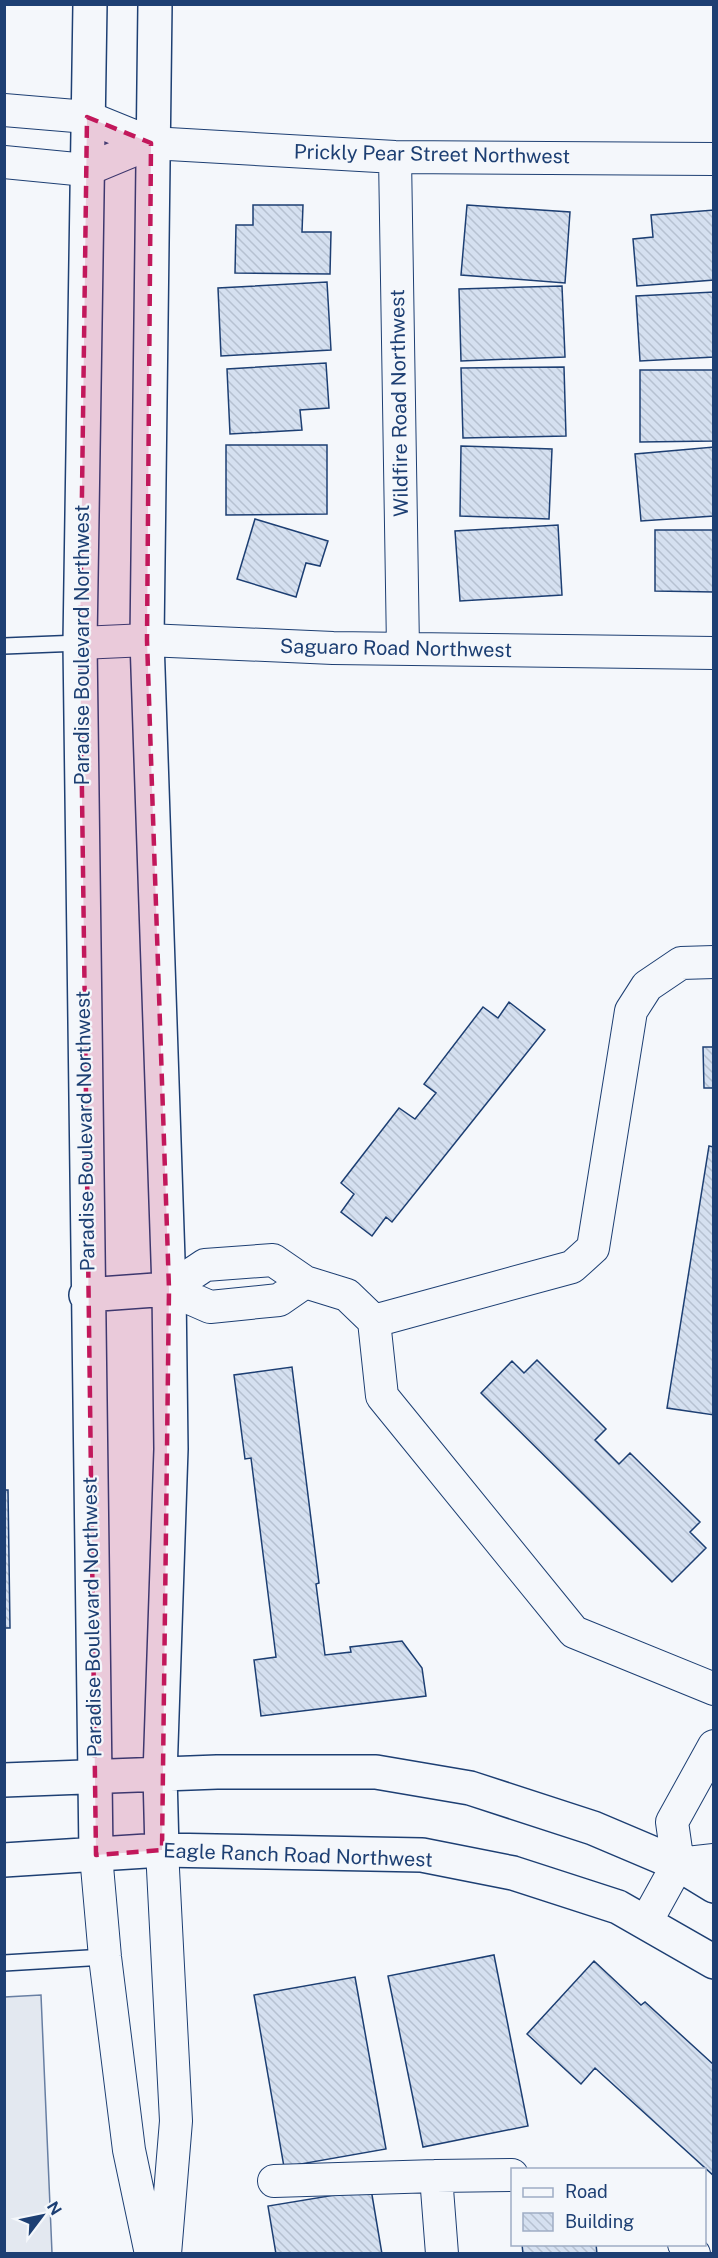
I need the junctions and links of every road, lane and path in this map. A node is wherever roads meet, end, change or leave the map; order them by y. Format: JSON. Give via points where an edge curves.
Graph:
{"nodes":[{"id":1,"x":90,"y":4,"type":"edge"},
{"id":2,"x":155,"y":4,"type":"edge"},
{"id":3,"x":4,"y":110,"type":"edge"},
{"id":4,"x":87,"y":117,"type":"junction"},
{"id":5,"x":151,"y":143,"type":"junction"},
{"id":6,"x":395,"y":157,"type":"junction"},
{"id":7,"x":714,"y":159,"type":"edge"},
{"id":8,"x":4,"y":162,"type":"edge"},
{"id":9,"x":86,"y":170,"type":"junction"},
{"id":10,"x":147,"y":640,"type":"junction"},
{"id":11,"x":80,"y":643,"type":"junction"},
{"id":12,"x":4,"y":646,"type":"edge"},
{"id":13,"x":403,"y":648,"type":"junction"},
{"id":14,"x":714,"y":653,"type":"edge"},
{"id":15,"x":714,"y":962,"type":"edge"},
{"id":16,"x":304,"y":1282,"type":"junction"},
{"id":17,"x":169,"y":1289,"type":"junction"},
{"id":18,"x":86,"y":1295,"type":"junction"},
{"id":19,"x":374,"y":1321,"type":"junction"},
{"id":20,"x":714,"y":1689,"type":"edge"},
{"id":21,"x":714,"y":1746,"type":"edge"},
{"id":22,"x":95,"y":1775,"type":"junction"},
{"id":23,"x":160,"y":1775,"type":"junction"},
{"id":24,"x":4,"y":1780,"type":"edge"},
{"id":25,"x":162,"y":1850,"type":"junction"},
{"id":26,"x":96,"y":1855,"type":"junction"},
{"id":27,"x":4,"y":1860,"type":"edge"},
{"id":28,"x":714,"y":1860,"type":"edge"},
{"id":29,"x":678,"y":1864,"type":"junction"},
{"id":30,"x":714,"y":1886,"type":"edge"},
{"id":31,"x":646,"y":1922,"type":"junction"},
{"id":32,"x":105,"y":1956,"type":"junction"},
{"id":33,"x":714,"y":1962,"type":"edge"},
{"id":34,"x":4,"y":1963,"type":"edge"},
{"id":35,"x":511,"y":2175,"type":"edge"},
{"id":36,"x":436,"y":2176,"type":"junction"},
{"id":37,"x":274,"y":2181,"type":"dead end"},
{"id":38,"x":151,"y":2253,"type":"edge"},
{"id":39,"x":165,"y":2253,"type":"edge"},
{"id":40,"x":441,"y":2253,"type":"edge"}],
"edges":[{"from":1,"to":4,"type":"street","name":"Paradise Boulevard Northwest"},
{"from":2,"to":5,"type":"street"},
{"from":3,"to":4,"type":"street"},
{"from":4,"to":5,"type":"street"},
{"from":4,"to":9,"type":"street","name":"Paradise Boulevard Northwest"},
{"from":5,"to":6,"type":"street","name":"Prickly Pear Street Northwest"},
{"from":5,"to":9,"type":"street"},
{"from":5,"to":10,"type":"street"},
{"from":6,"to":7,"type":"street","name":"Prickly Pear Street Northwest"},
{"from":6,"to":13,"type":"street","name":"Wildfire Road Northwest"},
{"from":8,"to":9,"type":"street"},
{"from":9,"to":11,"type":"street","name":"Paradise Boulevard Northwest"},
{"from":10,"to":11,"type":"street","name":"Saguaro Road Northwest"},
{"from":10,"to":13,"type":"street","name":"Saguaro Road Northwest"},
{"from":10,"to":17,"type":"street"},
{"from":11,"to":12,"type":"lane"},
{"from":11,"to":18,"type":"street","name":"Paradise Boulevard Northwest"},
{"from":13,"to":14,"type":"street","name":"Saguaro Road Northwest"},
{"from":15,"to":19,"type":"street","via":[[681,963],[647,986],[631,1011],[593,1248],[572,1267]]},
{"from":16,"to":17,"type":"street","via":[[279,1300],[210,1307]]},
{"from":16,"to":17,"type":"street","via":[[273,1260],[205,1265]]},
{"from":16,"to":19,"type":"street","via":[[347,1295]]},
{"from":17,"to":18,"type":"street"},
{"from":17,"to":23,"type":"street","via":[[171,1449]]},
{"from":18,"to":22,"type":"street","name":"Paradise Boulevard Northwest"},
{"from":19,"to":20,"type":"street","via":[[382,1396],[574,1632]]},
{"from":21,"to":29,"type":"street","via":[[672,1822]]},
{"from":22,"to":23,"type":"street"},
{"from":22,"to":24,"type":"street"},
{"from":22,"to":26,"type":"street","name":"Paradise Boulevard Northwest"},
{"from":23,"to":25,"type":"street"},
{"from":23,"to":29,"type":"street","via":[[376,1772],[470,1788],[593,1828]]},
{"from":25,"to":26,"type":"street","name":"Eagle Ranch Road Northwest"},
{"from":25,"to":31,"type":"street","name":"Eagle Ranch Road Northwest","via":[[422,1855],[513,1873],[618,1906]]},
{"from":25,"to":39,"type":"street","via":[[176,2121]]},
{"from":26,"to":27,"type":"street","name":"Eagle Ranch Road Northwest"},
{"from":26,"to":32,"type":"street","name":"Paradise Boulevard Northwest"},
{"from":28,"to":29,"type":"street"},
{"from":29,"to":30,"type":"street"},
{"from":29,"to":31,"type":"street"},
{"from":31,"to":33,"type":"street","name":"Eagle Ranch Road Northwest"},
{"from":32,"to":34,"type":"lane"},
{"from":32,"to":38,"type":"street","name":"Paradise Boulevard Northwest","via":[[129,2150]]},
{"from":35,"to":36,"type":"street"},
{"from":36,"to":37,"type":"street"},
{"from":36,"to":40,"type":"street"}]}
